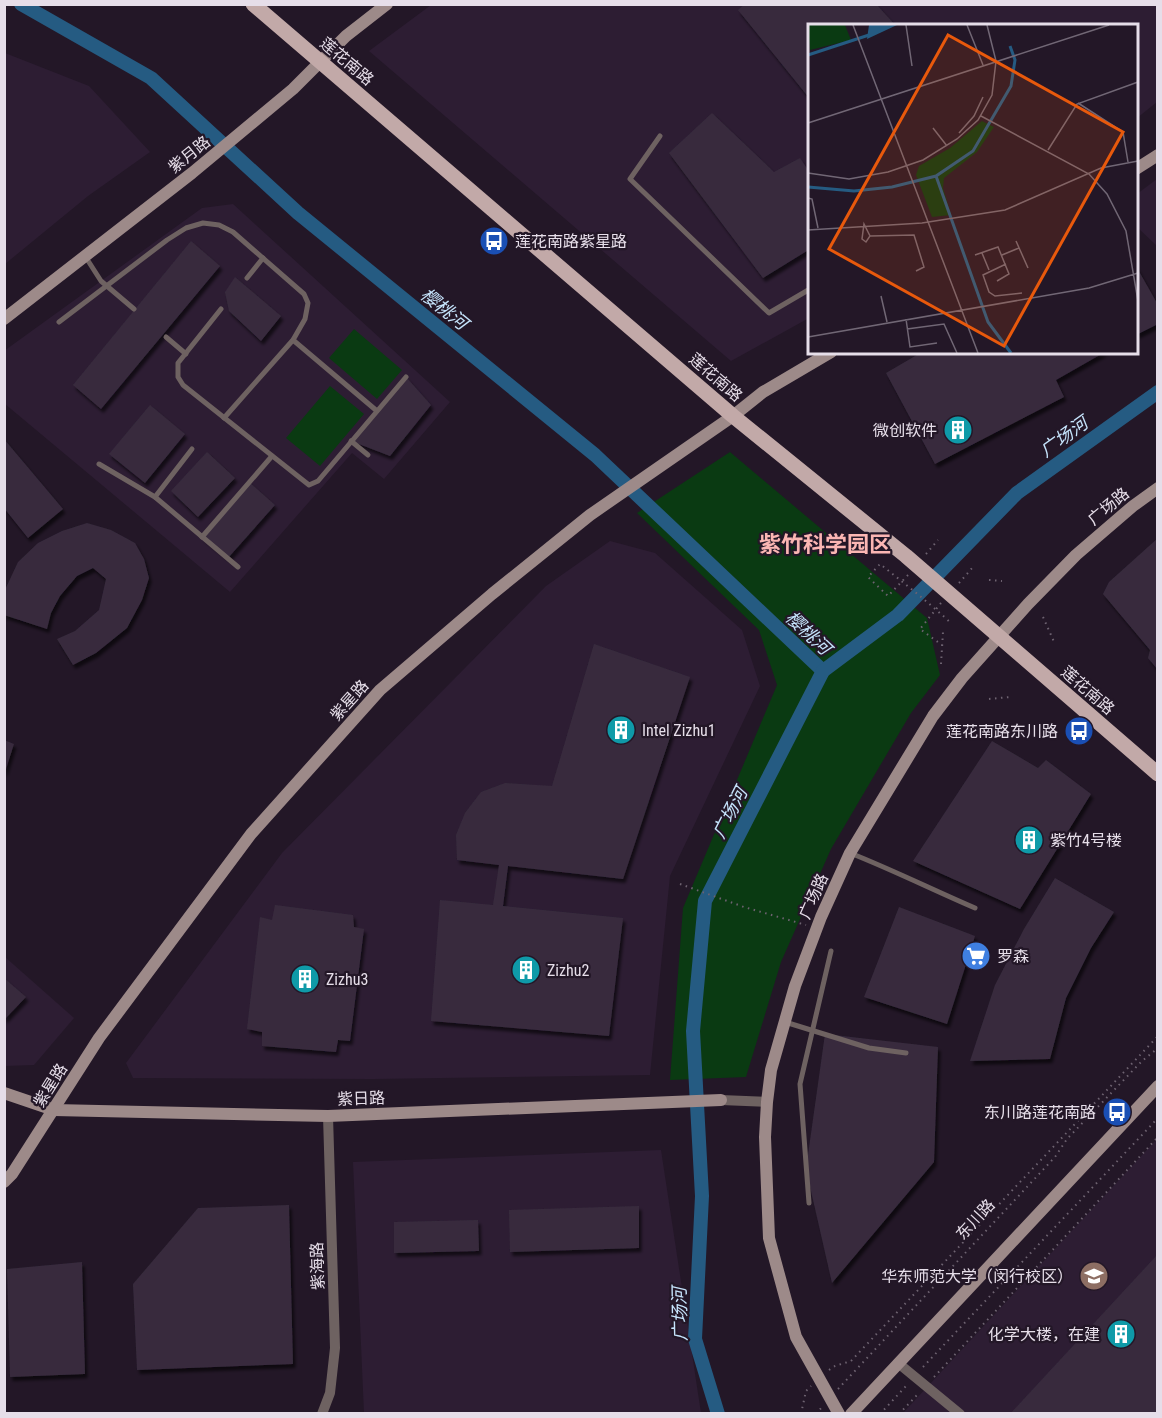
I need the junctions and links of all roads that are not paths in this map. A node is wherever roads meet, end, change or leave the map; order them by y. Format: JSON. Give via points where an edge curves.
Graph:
{"nodes":[{"id":1,"x":253,"y":4,"type":"edge"},
{"id":2,"x":387,"y":4,"type":"edge"},
{"id":3,"x":321,"y":62,"type":"junction"},
{"id":4,"x":660,"y":136,"type":"dead end"},
{"id":5,"x":1158,"y":155,"type":"edge"},
{"id":6,"x":1138,"y":168,"type":"edge"},
{"id":7,"x":85,"y":256,"type":"junction"},
{"id":8,"x":263,"y":258,"type":"junction"},
{"id":9,"x":247,"y":278,"type":"dead end"},
{"id":10,"x":106,"y":285,"type":"junction"},
{"id":11,"x":808,"y":290,"type":"edge"},
{"id":12,"x":134,"y":309,"type":"dead end"},
{"id":13,"x":221,"y":309,"type":"dead end"},
{"id":14,"x":4,"y":320,"type":"edge"},
{"id":15,"x":59,"y":322,"type":"dead end"},
{"id":16,"x":166,"y":336,"type":"dead end"},
{"id":17,"x":293,"y":340,"type":"junction"},
{"id":18,"x":186,"y":354,"type":"junction"},
{"id":19,"x":828,"y":354,"type":"edge"},
{"id":20,"x":406,"y":377,"type":"dead end"},
{"id":21,"x":377,"y":411,"type":"junction"},
{"id":22,"x":733,"y":416,"type":"junction"},
{"id":23,"x":224,"y":418,"type":"junction"},
{"id":24,"x":351,"y":441,"type":"junction"},
{"id":25,"x":192,"y":449,"type":"dead end"},
{"id":26,"x":368,"y":455,"type":"dead end"},
{"id":27,"x":272,"y":456,"type":"junction"},
{"id":28,"x":99,"y":464,"type":"dead end"},
{"id":29,"x":1158,"y":488,"type":"edge"},
{"id":30,"x":155,"y":497,"type":"junction"},
{"id":31,"x":202,"y":537,"type":"junction"},
{"id":32,"x":238,"y":567,"type":"dead end"},
{"id":33,"x":997,"y":637,"type":"junction"},
{"id":34,"x":1158,"y":774,"type":"edge"},
{"id":35,"x":850,"y":853,"type":"junction"},
{"id":36,"x":975,"y":908,"type":"dead end"},
{"id":37,"x":831,"y":951,"type":"dead end"},
{"id":38,"x":785,"y":1022,"type":"junction"},
{"id":39,"x":812,"y":1030,"type":"junction"},
{"id":40,"x":906,"y":1053,"type":"dead end"},
{"id":41,"x":1158,"y":1086,"type":"edge"},
{"id":42,"x":4,"y":1093,"type":"edge"},
{"id":43,"x":721,"y":1100,"type":"joint"},
{"id":44,"x":767,"y":1102,"type":"junction"},
{"id":45,"x":54,"y":1110,"type":"junction"},
{"id":46,"x":328,"y":1116,"type":"junction"},
{"id":47,"x":4,"y":1182,"type":"edge"},
{"id":48,"x":809,"y":1203,"type":"dead end"},
{"id":49,"x":898,"y":1363,"type":"junction"},
{"id":50,"x":322,"y":1413,"type":"edge"},
{"id":51,"x":839,"y":1413,"type":"edge"},
{"id":52,"x":851,"y":1413,"type":"edge"},
{"id":53,"x":960,"y":1413,"type":"edge"}],
"edges":[{"from":1,"to":3,"type":"main road","name":"莲花南路"},
{"from":2,"to":3,"type":"street","name":"紫月路","via":[[346,36]]},
{"from":3,"to":7,"type":"street","name":"紫月路","via":[[253,123]]},
{"from":3,"to":22,"type":"main road","name":"莲花南路"},
{"from":4,"to":11,"type":"lane","via":[[630,179],[769,313]]},
{"from":5,"to":6,"type":"street"},
{"from":7,"to":10,"type":"lane"},
{"from":7,"to":14,"type":"street","name":"紫月路"},
{"from":8,"to":9,"type":"lane"},
{"from":8,"to":10,"type":"lane","via":[[233,232],[203,223],[167,240]]},
{"from":8,"to":17,"type":"lane","via":[[304,294],[308,303],[305,319]]},
{"from":10,"to":12,"type":"lane"},
{"from":10,"to":15,"type":"lane"},
{"from":13,"to":18,"type":"lane"},
{"from":16,"to":18,"type":"lane"},
{"from":17,"to":21,"type":"lane"},
{"from":17,"to":23,"type":"lane"},
{"from":18,"to":23,"type":"lane","via":[[177,370],[183,385]]},
{"from":19,"to":22,"type":"street","name":"紫星路","via":[[763,392]]},
{"from":20,"to":21,"type":"lane"},
{"from":21,"to":24,"type":"lane"},
{"from":22,"to":33,"type":"main road","name":"莲花南路","via":[[906,556]]},
{"from":22,"to":45,"type":"street","name":"紫星路","via":[[590,514],[389,682],[251,834],[99,1038]]},
{"from":23,"to":27,"type":"lane"},
{"from":24,"to":26,"type":"lane"},
{"from":24,"to":27,"type":"lane","via":[[318,481],[309,485]]},
{"from":25,"to":30,"type":"lane"},
{"from":27,"to":31,"type":"lane"},
{"from":28,"to":30,"type":"lane"},
{"from":29,"to":33,"type":"street","name":"广场路","via":[[1076,555]]},
{"from":30,"to":31,"type":"lane"},
{"from":31,"to":32,"type":"lane"},
{"from":33,"to":34,"type":"main road","name":"莲花南路"},
{"from":33,"to":35,"type":"street","name":"广场路","via":[[933,716]]},
{"from":35,"to":36,"type":"lane"},
{"from":35,"to":38,"type":"street","name":"广场路","via":[[817,928]]},
{"from":37,"to":39,"type":"lane"},
{"from":38,"to":39,"type":"lane"},
{"from":38,"to":44,"type":"street","name":"广场路","via":[[771,1070]]},
{"from":39,"to":40,"type":"lane","via":[[869,1048]]},
{"from":39,"to":48,"type":"lane","via":[[800,1084]]},
{"from":41,"to":49,"type":"street"},
{"from":42,"to":45,"type":"street","name":"紫日路"},
{"from":43,"to":44,"type":"street"},
{"from":43,"to":46,"type":"street","name":"紫日路"},
{"from":44,"to":51,"type":"street","name":"广场路","via":[[769,1238],[796,1337]]},
{"from":45,"to":46,"type":"street","name":"紫日路"},
{"from":45,"to":47,"type":"street","name":"紫星路"},
{"from":46,"to":50,"type":"street","name":"紫海路","via":[[335,1348],[330,1393]]},
{"from":49,"to":52,"type":"street"},
{"from":49,"to":53,"type":"street"}]}
